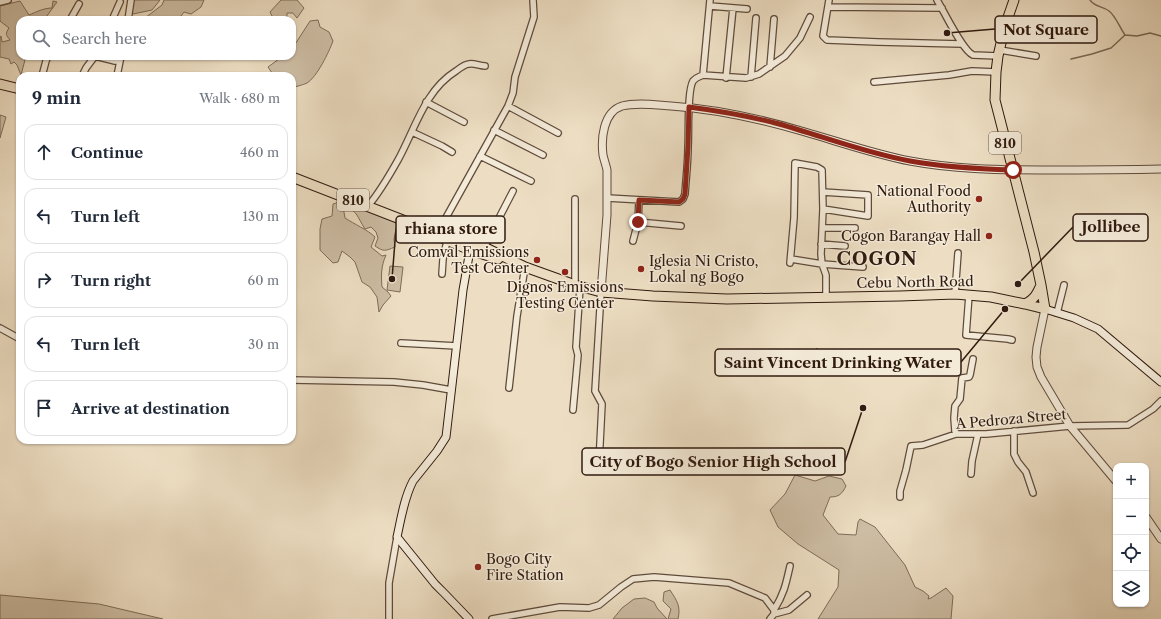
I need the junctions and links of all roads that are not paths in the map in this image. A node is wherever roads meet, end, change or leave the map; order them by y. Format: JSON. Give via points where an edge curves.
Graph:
{"nodes":[{"id":1,"x":8,"y":0,"type":"edge"},
{"id":2,"x":132,"y":0,"type":"edge"},
{"id":3,"x":533,"y":0,"type":"edge"},
{"id":4,"x":829,"y":0,"type":"edge"},
{"id":5,"x":937,"y":0,"type":"edge"},
{"id":6,"x":1014,"y":0,"type":"edge"},
{"id":7,"x":0,"y":2,"type":"edge"},
{"id":8,"x":120,"y":2,"type":"dead end"},
{"id":9,"x":710,"y":3,"type":"edge"},
{"id":10,"x":79,"y":4,"type":"dead end"},
{"id":11,"x":829,"y":7,"type":"junction"},
{"id":12,"x":734,"y":8,"type":"junction"},
{"id":13,"x":942,"y":8,"type":"junction"},
{"id":14,"x":747,"y":9,"type":"dead end"},
{"id":15,"x":72,"y":16,"type":"edge"},
{"id":16,"x":114,"y":16,"type":"edge"},
{"id":17,"x":129,"y":16,"type":"edge"},
{"id":18,"x":810,"y":17,"type":"dead end"},
{"id":19,"x":756,"y":18,"type":"dead end"},
{"id":20,"x":774,"y":19,"type":"dead end"},
{"id":21,"x":962,"y":44,"type":"junction"},
{"id":22,"x":999,"y":53,"type":"junction"},
{"id":23,"x":1036,"y":56,"type":"dead end"},
{"id":24,"x":46,"y":60,"type":"edge"},
{"id":25,"x":92,"y":60,"type":"edge"},
{"id":26,"x":111,"y":60,"type":"edge"},
{"id":27,"x":120,"y":60,"type":"edge"},
{"id":28,"x":115,"y":61,"type":"dead end"},
{"id":29,"x":485,"y":66,"type":"dead end"},
{"id":30,"x":770,"y":67,"type":"junction"},
{"id":31,"x":43,"y":72,"type":"edge"},
{"id":32,"x":84,"y":72,"type":"edge"},
{"id":33,"x":117,"y":72,"type":"edge"},
{"id":34,"x":996,"y":72,"type":"junction"},
{"id":35,"x":704,"y":75,"type":"junction"},
{"id":36,"x":751,"y":77,"type":"junction"},
{"id":37,"x":726,"y":78,"type":"junction"},
{"id":38,"x":874,"y":82,"type":"dead end"},
{"id":39,"x":0,"y":84,"type":"edge"},
{"id":40,"x":16,"y":88,"type":"edge"},
{"id":41,"x":426,"y":102,"type":"junction"},
{"id":42,"x":508,"y":106,"type":"junction"},
{"id":43,"x":689,"y":107,"type":"junction"},
{"id":44,"x":464,"y":122,"type":"dead end"},
{"id":45,"x":494,"y":130,"type":"junction"},
{"id":46,"x":412,"y":132,"type":"junction"},
{"id":47,"x":558,"y":133,"type":"dead end"},
{"id":48,"x":452,"y":152,"type":"dead end"},
{"id":49,"x":543,"y":155,"type":"dead end"},
{"id":50,"x":480,"y":156,"type":"junction"},
{"id":51,"x":1161,"y":169,"type":"edge"},
{"id":52,"x":1013,"y":170,"type":"junction"},
{"id":53,"x":296,"y":179,"type":"edge"},
{"id":54,"x":531,"y":181,"type":"dead end"},
{"id":55,"x":513,"y":191,"type":"dead end"},
{"id":56,"x":822,"y":192,"type":"junction"},
{"id":57,"x":607,"y":198,"type":"junction"},
{"id":58,"x":574,"y":199,"type":"dead end"},
{"id":59,"x":639,"y":200,"type":"junction"},
{"id":60,"x":368,"y":206,"type":"junction"},
{"id":61,"x":823,"y":209,"type":"junction"},
{"id":62,"x":638,"y":222,"type":"junction"},
{"id":63,"x":681,"y":226,"type":"dead end"},
{"id":64,"x":823,"y":228,"type":"junction"},
{"id":65,"x":855,"y":228,"type":"dead end"},
{"id":66,"x":438,"y":233,"type":"junction"},
{"id":67,"x":447,"y":241,"type":"junction"},
{"id":68,"x":632,"y":241,"type":"dead end"},
{"id":69,"x":461,"y":242,"type":"junction"},
{"id":70,"x":821,"y":244,"type":"junction"},
{"id":71,"x":471,"y":246,"type":"junction"},
{"id":72,"x":845,"y":246,"type":"dead end"},
{"id":73,"x":484,"y":247,"type":"junction"},
{"id":74,"x":958,"y":253,"type":"dead end"},
{"id":75,"x":822,"y":264,"type":"junction"},
{"id":76,"x":522,"y":265,"type":"junction"},
{"id":77,"x":863,"y":267,"type":"dead end"},
{"id":78,"x":442,"y":274,"type":"dead end"},
{"id":79,"x":1042,"y":285,"type":"junction"},
{"id":80,"x":1064,"y":285,"type":"dead end"},
{"id":81,"x":578,"y":286,"type":"junction"},
{"id":82,"x":601,"y":292,"type":"junction"},
{"id":83,"x":955,"y":294,"type":"junction"},
{"id":84,"x":969,"y":295,"type":"junction"},
{"id":85,"x":826,"y":297,"type":"junction"},
{"id":86,"x":1025,"y":304,"type":"junction"},
{"id":87,"x":1045,"y":309,"type":"junction"},
{"id":88,"x":1057,"y":313,"type":"junction"},
{"id":89,"x":0,"y":328,"type":"edge"},
{"id":90,"x":16,"y":337,"type":"edge"},
{"id":91,"x":1012,"y":340,"type":"dead end"},
{"id":92,"x":402,"y":343,"type":"dead end"},
{"id":93,"x":457,"y":346,"type":"junction"},
{"id":94,"x":973,"y":359,"type":"dead end"},
{"id":95,"x":296,"y":380,"type":"edge"},
{"id":96,"x":1161,"y":382,"type":"edge"},
{"id":97,"x":509,"y":388,"type":"dead end"},
{"id":98,"x":451,"y":390,"type":"junction"},
{"id":99,"x":1161,"y":401,"type":"edge"},
{"id":100,"x":573,"y":410,"type":"dead end"},
{"id":101,"x":1070,"y":426,"type":"junction"},
{"id":102,"x":1014,"y":431,"type":"junction"},
{"id":103,"x":956,"y":434,"type":"junction"},
{"id":104,"x":978,"y":434,"type":"junction"},
{"id":105,"x":599,"y":463,"type":"dead end"},
{"id":106,"x":971,"y":474,"type":"dead end"},
{"id":107,"x":1113,"y":477,"type":"edge"},
{"id":108,"x":1033,"y":493,"type":"dead end"},
{"id":109,"x":900,"y":497,"type":"dead end"},
{"id":110,"x":1149,"y":521,"type":"edge"},
{"id":111,"x":397,"y":537,"type":"junction"},
{"id":112,"x":1161,"y":539,"type":"edge"},
{"id":113,"x":790,"y":566,"type":"dead end"},
{"id":114,"x":807,"y":595,"type":"dead end"},
{"id":115,"x":773,"y":615,"type":"edge"},
{"id":116,"x":389,"y":619,"type":"edge"},
{"id":117,"x":469,"y":619,"type":"edge"},
{"id":118,"x":492,"y":619,"type":"edge"}],
"edges":[{"from":1,"to":7,"type":"street"},
{"from":2,"to":17,"type":"street"},
{"from":3,"to":42,"type":"street","via":[[534,17]]},
{"from":4,"to":11,"type":"street"},
{"from":5,"to":13,"type":"street"},
{"from":6,"to":22,"type":"highway","number":"810"},
{"from":8,"to":16,"type":"street"},
{"from":9,"to":12,"type":"street"},
{"from":9,"to":35,"type":"street"},
{"from":10,"to":15,"type":"street"},
{"from":11,"to":13,"type":"street"},
{"from":11,"to":21,"type":"street","via":[[823,36],[827,40]]},
{"from":12,"to":14,"type":"street"},
{"from":12,"to":37,"type":"street"},
{"from":13,"to":21,"type":"street"},
{"from":18,"to":30,"type":"street","via":[[800,38],[785,56]]},
{"from":19,"to":36,"type":"street"},
{"from":20,"to":30,"type":"street"},
{"from":21,"to":22,"type":"street","via":[[973,55]]},
{"from":22,"to":23,"type":"street"},
{"from":22,"to":34,"type":"highway","number":"810"},
{"from":24,"to":31,"type":"street"},
{"from":25,"to":32,"type":"street"},
{"from":26,"to":28,"type":"street"},
{"from":27,"to":33,"type":"street"},
{"from":29,"to":41,"type":"street","via":[[463,66],[450,75]]},
{"from":30,"to":36,"type":"street"},
{"from":34,"to":38,"type":"street","via":[[972,71]]},
{"from":34,"to":52,"type":"highway","number":"810","via":[[995,100]]},
{"from":35,"to":37,"type":"street"},
{"from":35,"to":43,"type":"street","via":[[693,81]]},
{"from":36,"to":37,"type":"street"},
{"from":39,"to":40,"type":"highway"},
{"from":41,"to":44,"type":"street"},
{"from":41,"to":46,"type":"street"},
{"from":42,"to":45,"type":"street"},
{"from":42,"to":47,"type":"street"},
{"from":43,"to":52,"type":"street","via":[[724,111],[771,122],[910,161],[978,169]]},
{"from":43,"to":57,"type":"street","via":[[630,105],[621,107],[609,115],[603,147],[607,170]]},
{"from":43,"to":59,"type":"street","via":[[683,199],[679,202]]},
{"from":45,"to":49,"type":"street"},
{"from":45,"to":50,"type":"street"},
{"from":46,"to":48,"type":"street"},
{"from":46,"to":60,"type":"street","via":[[379,192]]},
{"from":50,"to":54,"type":"street"},
{"from":50,"to":66,"type":"street"},
{"from":51,"to":52,"type":"street"},
{"from":52,"to":79,"type":"highway","number":"810"},
{"from":53,"to":60,"type":"highway","name":"Cebu North Road","number":"810"},
{"from":55,"to":73,"type":"street"},
{"from":56,"to":61,"type":"street"},
{"from":56,"to":61,"type":"street","via":[[868,195],[868,216]]},
{"from":56,"to":75,"type":"street","via":[[822,170],[795,163],[790,261]]},
{"from":57,"to":59,"type":"street"},
{"from":57,"to":82,"type":"street"},
{"from":58,"to":81,"type":"street"},
{"from":59,"to":62,"type":"street"},
{"from":60,"to":66,"type":"highway","name":"Cebu North Road","number":"810","via":[[419,228]]},
{"from":61,"to":64,"type":"street"},
{"from":62,"to":63,"type":"street"},
{"from":62,"to":68,"type":"street"},
{"from":64,"to":65,"type":"street"},
{"from":64,"to":70,"type":"street"},
{"from":66,"to":67,"type":"highway","name":"Cebu North Road","number":"810"},
{"from":66,"to":69,"type":"highway","name":"Cebu North Road","number":"810"},
{"from":67,"to":69,"type":"highway","name":"Cebu North Road","number":"810"},
{"from":67,"to":78,"type":"street"},
{"from":69,"to":71,"type":"highway","name":"Cebu North Road","number":"810"},
{"from":70,"to":72,"type":"street"},
{"from":70,"to":75,"type":"street"},
{"from":71,"to":73,"type":"highway","name":"Cebu North Road","number":"810"},
{"from":71,"to":76,"type":"highway","name":"Cebu North Road","number":"810"},
{"from":71,"to":93,"type":"street","via":[[462,290]]},
{"from":73,"to":76,"type":"highway","name":"Cebu North Road","number":"810"},
{"from":74,"to":83,"type":"street"},
{"from":75,"to":77,"type":"street"},
{"from":75,"to":85,"type":"street","via":[[826,275]]},
{"from":76,"to":81,"type":"highway","name":"Cebu North Road","number":"810"},
{"from":76,"to":97,"type":"street"},
{"from":79,"to":86,"type":"highway","via":[[1035,297]]},
{"from":79,"to":87,"type":"highway","number":"810"},
{"from":80,"to":88,"type":"street"},
{"from":81,"to":82,"type":"highway","name":"Cebu North Road","number":"810"},
{"from":81,"to":100,"type":"street","via":[[578,355]]},
{"from":82,"to":85,"type":"highway","name":"Cebu North Road","number":"810","via":[[727,299]]},
{"from":82,"to":105,"type":"street","via":[[595,391],[602,404]]},
{"from":83,"to":84,"type":"highway","name":"Cebu North Road","number":"810"},
{"from":83,"to":85,"type":"highway","name":"Cebu North Road","number":"810"},
{"from":84,"to":86,"type":"highway","name":"Cebu North Road","number":"810"},
{"from":84,"to":91,"type":"street","via":[[966,334]]},
{"from":86,"to":87,"type":"highway","name":"Cebu North Road","number":"810"},
{"from":87,"to":88,"type":"street"},
{"from":87,"to":101,"type":"street","via":[[1037,347],[1037,367]]},
{"from":88,"to":96,"type":"street","via":[[1098,329]]},
{"from":89,"to":90,"type":"street"},
{"from":92,"to":93,"type":"street"},
{"from":93,"to":98,"type":"street"},
{"from":94,"to":103,"type":"street","via":[[969,377],[962,378],[960,399],[955,406]]},
{"from":95,"to":98,"type":"street","via":[[394,382]]},
{"from":98,"to":111,"type":"street","via":[[446,437],[410,487]]},
{"from":99,"to":101,"type":"street","name":"A Pedroza Street","via":[[1128,425]]},
{"from":101,"to":102,"type":"street","name":"A Pedroza Street"},
{"from":101,"to":107,"type":"street"},
{"from":102,"to":104,"type":"street","name":"A Pedroza Street"},
{"from":102,"to":108,"type":"street","via":[[1014,454],[1026,472]]},
{"from":103,"to":104,"type":"street","name":"A Pedroza Street"},
{"from":103,"to":109,"type":"street","name":"A Pedroza Street","via":[[923,445],[910,446]]},
{"from":104,"to":106,"type":"street"},
{"from":110,"to":112,"type":"street"},
{"from":111,"to":116,"type":"street","via":[[388,583]]},
{"from":111,"to":117,"type":"street","via":[[435,584]]},
{"from":113,"to":115,"type":"street","via":[[782,597]]},
{"from":114,"to":115,"type":"street","via":[[789,610]]},
{"from":115,"to":118,"type":"street","via":[[764,598],[729,583],[654,577],[632,579],[599,605],[589,608],[560,607]]}]}
